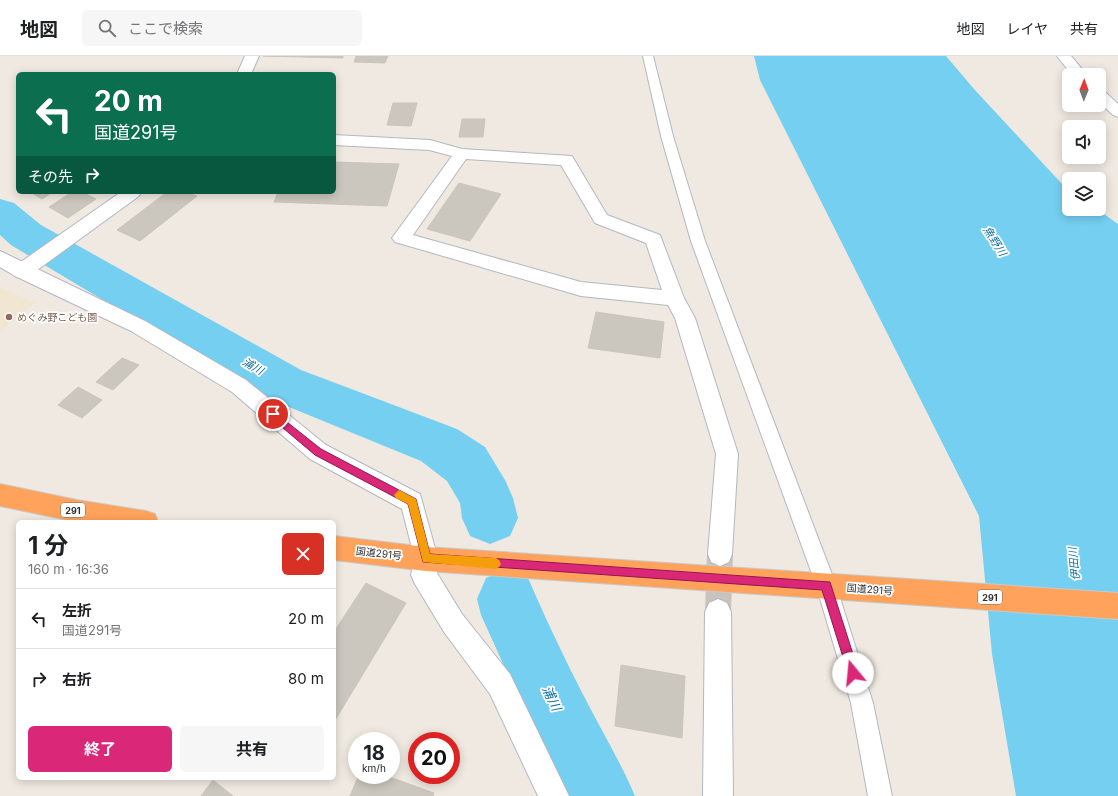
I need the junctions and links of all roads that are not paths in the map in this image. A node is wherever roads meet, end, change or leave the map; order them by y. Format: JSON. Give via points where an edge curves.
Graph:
{"nodes":[{"id":1,"x":252,"y":56,"type":"edge"},
{"id":2,"x":648,"y":56,"type":"edge"},
{"id":3,"x":1064,"y":56,"type":"edge"},
{"id":4,"x":1074,"y":68,"type":"edge"},
{"id":5,"x":245,"y":72,"type":"edge"},
{"id":6,"x":1106,"y":101,"type":"edge"},
{"id":7,"x":1118,"y":112,"type":"edge"},
{"id":8,"x":336,"y":140,"type":"edge"},
{"id":9,"x":462,"y":154,"type":"junction"},
{"id":10,"x":130,"y":194,"type":"edge"},
{"id":11,"x":0,"y":258,"type":"edge"},
{"id":12,"x":22,"y":271,"type":"junction"},
{"id":13,"x":674,"y":298,"type":"junction"},
{"id":14,"x":0,"y":495,"type":"edge"},
{"id":15,"x":133,"y":520,"type":"edge"},
{"id":16,"x":336,"y":548,"type":"edge"},
{"id":17,"x":720,"y":554,"type":"tunnel mouth"},
{"id":18,"x":426,"y":559,"type":"junction"},
{"id":19,"x":826,"y":585,"type":"junction"},
{"id":20,"x":1118,"y":606,"type":"edge"},
{"id":21,"x":718,"y":612,"type":"tunnel mouth"},
{"id":22,"x":554,"y":796,"type":"edge"},
{"id":23,"x":718,"y":796,"type":"edge"},
{"id":24,"x":880,"y":796,"type":"edge"}],
"edges":[{"from":1,"to":5,"type":"street"},
{"from":2,"to":19,"type":"lane","via":[[667,136],[698,241]]},
{"from":3,"to":4,"type":"street"},
{"from":6,"to":7,"type":"street"},
{"from":8,"to":9,"type":"street","via":[[430,145]]},
{"from":9,"to":13,"type":"street","via":[[566,160],[601,219],[654,239]]},
{"from":9,"to":13,"type":"street","via":[[401,238],[581,289]]},
{"from":10,"to":12,"type":"street"},
{"from":11,"to":12,"type":"street"},
{"from":12,"to":18,"type":"street","via":[[138,326],[239,386],[318,452],[412,502]]},
{"from":13,"to":17,"type":"street","via":[[685,318],[727,454]]},
{"from":14,"to":15,"type":"highway","number":"291"},
{"from":16,"to":18,"type":"highway","name":"国道291号","number":"291"},
{"from":18,"to":19,"type":"highway","name":"国道291号","number":"291"},
{"from":18,"to":22,"type":"street","via":[[424,575],[453,623],[500,684]]},
{"from":19,"to":20,"type":"highway","name":"国道291号","number":"291"},
{"from":19,"to":24,"type":"lane","via":[[862,703]]},
{"from":21,"to":23,"type":"street"}]}
